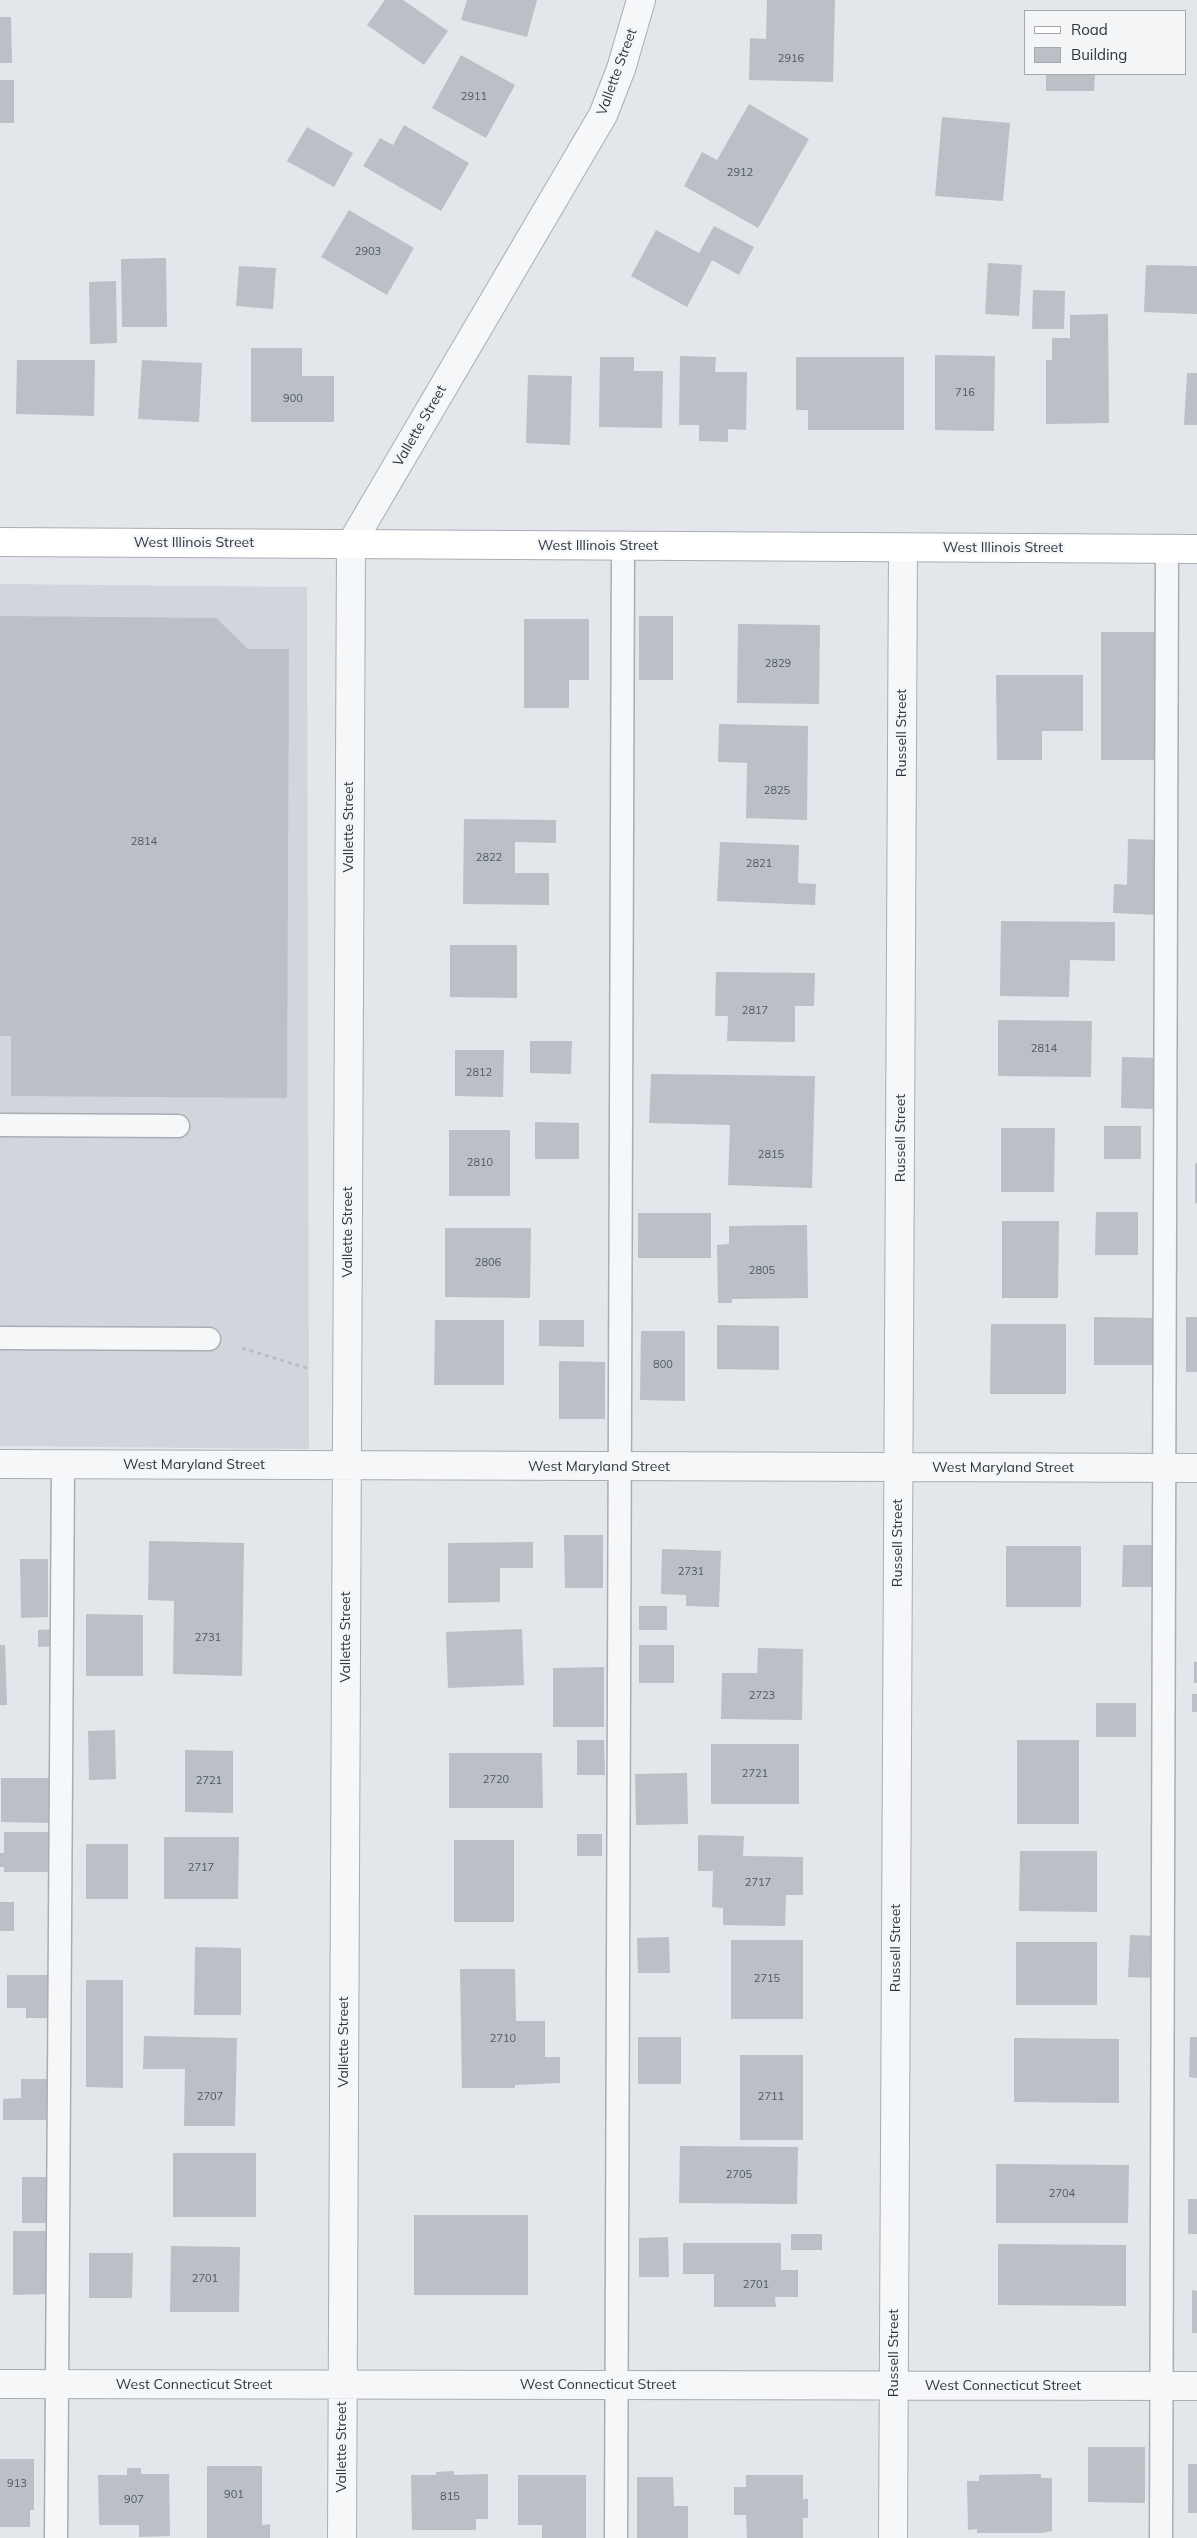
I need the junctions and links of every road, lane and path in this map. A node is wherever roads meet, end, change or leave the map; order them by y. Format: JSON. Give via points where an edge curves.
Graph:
{"nodes":[{"id":1,"x":641,"y":0,"type":"edge"},
{"id":2,"x":0,"y":542,"type":"edge"},
{"id":3,"x":351,"y":544,"type":"junction"},
{"id":4,"x":623,"y":546,"type":"junction"},
{"id":5,"x":904,"y":548,"type":"junction"},
{"id":6,"x":1167,"y":549,"type":"junction"},
{"id":7,"x":1197,"y":549,"type":"edge"},
{"id":8,"x":0,"y":1125,"type":"edge"},
{"id":9,"x":178,"y":1126,"type":"dead end"},
{"id":10,"x":0,"y":1338,"type":"edge"},
{"id":11,"x":209,"y":1338,"type":"joint"},
{"id":12,"x":347,"y":1377,"type":"junction"},
{"id":13,"x":0,"y":1464,"type":"edge"},
{"id":14,"x":62,"y":1465,"type":"junction"},
{"id":15,"x":346,"y":1465,"type":"junction"},
{"id":16,"x":620,"y":1467,"type":"junction"},
{"id":17,"x":899,"y":1468,"type":"junction"},
{"id":18,"x":1164,"y":1468,"type":"junction"},
{"id":19,"x":1197,"y":1468,"type":"edge"},
{"id":20,"x":0,"y":2384,"type":"edge"},
{"id":21,"x":56,"y":2384,"type":"junction"},
{"id":22,"x":343,"y":2385,"type":"junction"},
{"id":23,"x":617,"y":2385,"type":"junction"},
{"id":24,"x":894,"y":2386,"type":"junction"},
{"id":25,"x":1162,"y":2386,"type":"junction"},
{"id":26,"x":1197,"y":2386,"type":"edge"},
{"id":27,"x":56,"y":2538,"type":"edge"},
{"id":28,"x":342,"y":2538,"type":"edge"},
{"id":29,"x":616,"y":2538,"type":"edge"},
{"id":30,"x":893,"y":2538,"type":"edge"},
{"id":31,"x":1161,"y":2538,"type":"edge"}],
"edges":[{"from":1,"to":3,"type":"street","name":"Vallette Street","via":[[603,115]]},
{"from":2,"to":3,"type":"main road","name":"West Illinois Street"},
{"from":3,"to":4,"type":"main road","name":"West Illinois Street"},
{"from":3,"to":12,"type":"street","name":"Vallette Street"},
{"from":4,"to":5,"type":"main road","name":"West Illinois Street"},
{"from":4,"to":16,"type":"lane"},
{"from":5,"to":6,"type":"main road","name":"West Illinois Street"},
{"from":5,"to":17,"type":"street","name":"Russell Street"},
{"from":6,"to":7,"type":"main road","name":"West Illinois Street"},
{"from":6,"to":18,"type":"lane"},
{"from":8,"to":9,"type":"lane"},
{"from":10,"to":11,"type":"lane"},
{"from":11,"to":12,"type":"path"},
{"from":12,"to":15,"type":"street","name":"Vallette Street"},
{"from":13,"to":14,"type":"street","name":"West Maryland Street"},
{"from":14,"to":15,"type":"street","name":"West Maryland Street"},
{"from":14,"to":21,"type":"lane"},
{"from":15,"to":16,"type":"street","name":"West Maryland Street"},
{"from":15,"to":22,"type":"street","name":"Vallette Street"},
{"from":16,"to":17,"type":"street","name":"West Maryland Street"},
{"from":16,"to":23,"type":"lane"},
{"from":17,"to":18,"type":"street","name":"West Maryland Street"},
{"from":17,"to":24,"type":"street","name":"Russell Street"},
{"from":18,"to":19,"type":"street","name":"West Maryland Street"},
{"from":18,"to":25,"type":"lane"},
{"from":20,"to":21,"type":"street","name":"West Connecticut Street"},
{"from":21,"to":22,"type":"street","name":"West Connecticut Street"},
{"from":21,"to":27,"type":"lane"},
{"from":22,"to":23,"type":"street","name":"West Connecticut Street"},
{"from":22,"to":28,"type":"street","name":"Vallette Street"},
{"from":23,"to":24,"type":"street","name":"West Connecticut Street"},
{"from":23,"to":29,"type":"lane"},
{"from":24,"to":25,"type":"street","name":"West Connecticut Street"},
{"from":24,"to":30,"type":"street","name":"Russell Street"},
{"from":25,"to":26,"type":"street","name":"West Connecticut Street"},
{"from":25,"to":31,"type":"lane"}]}
